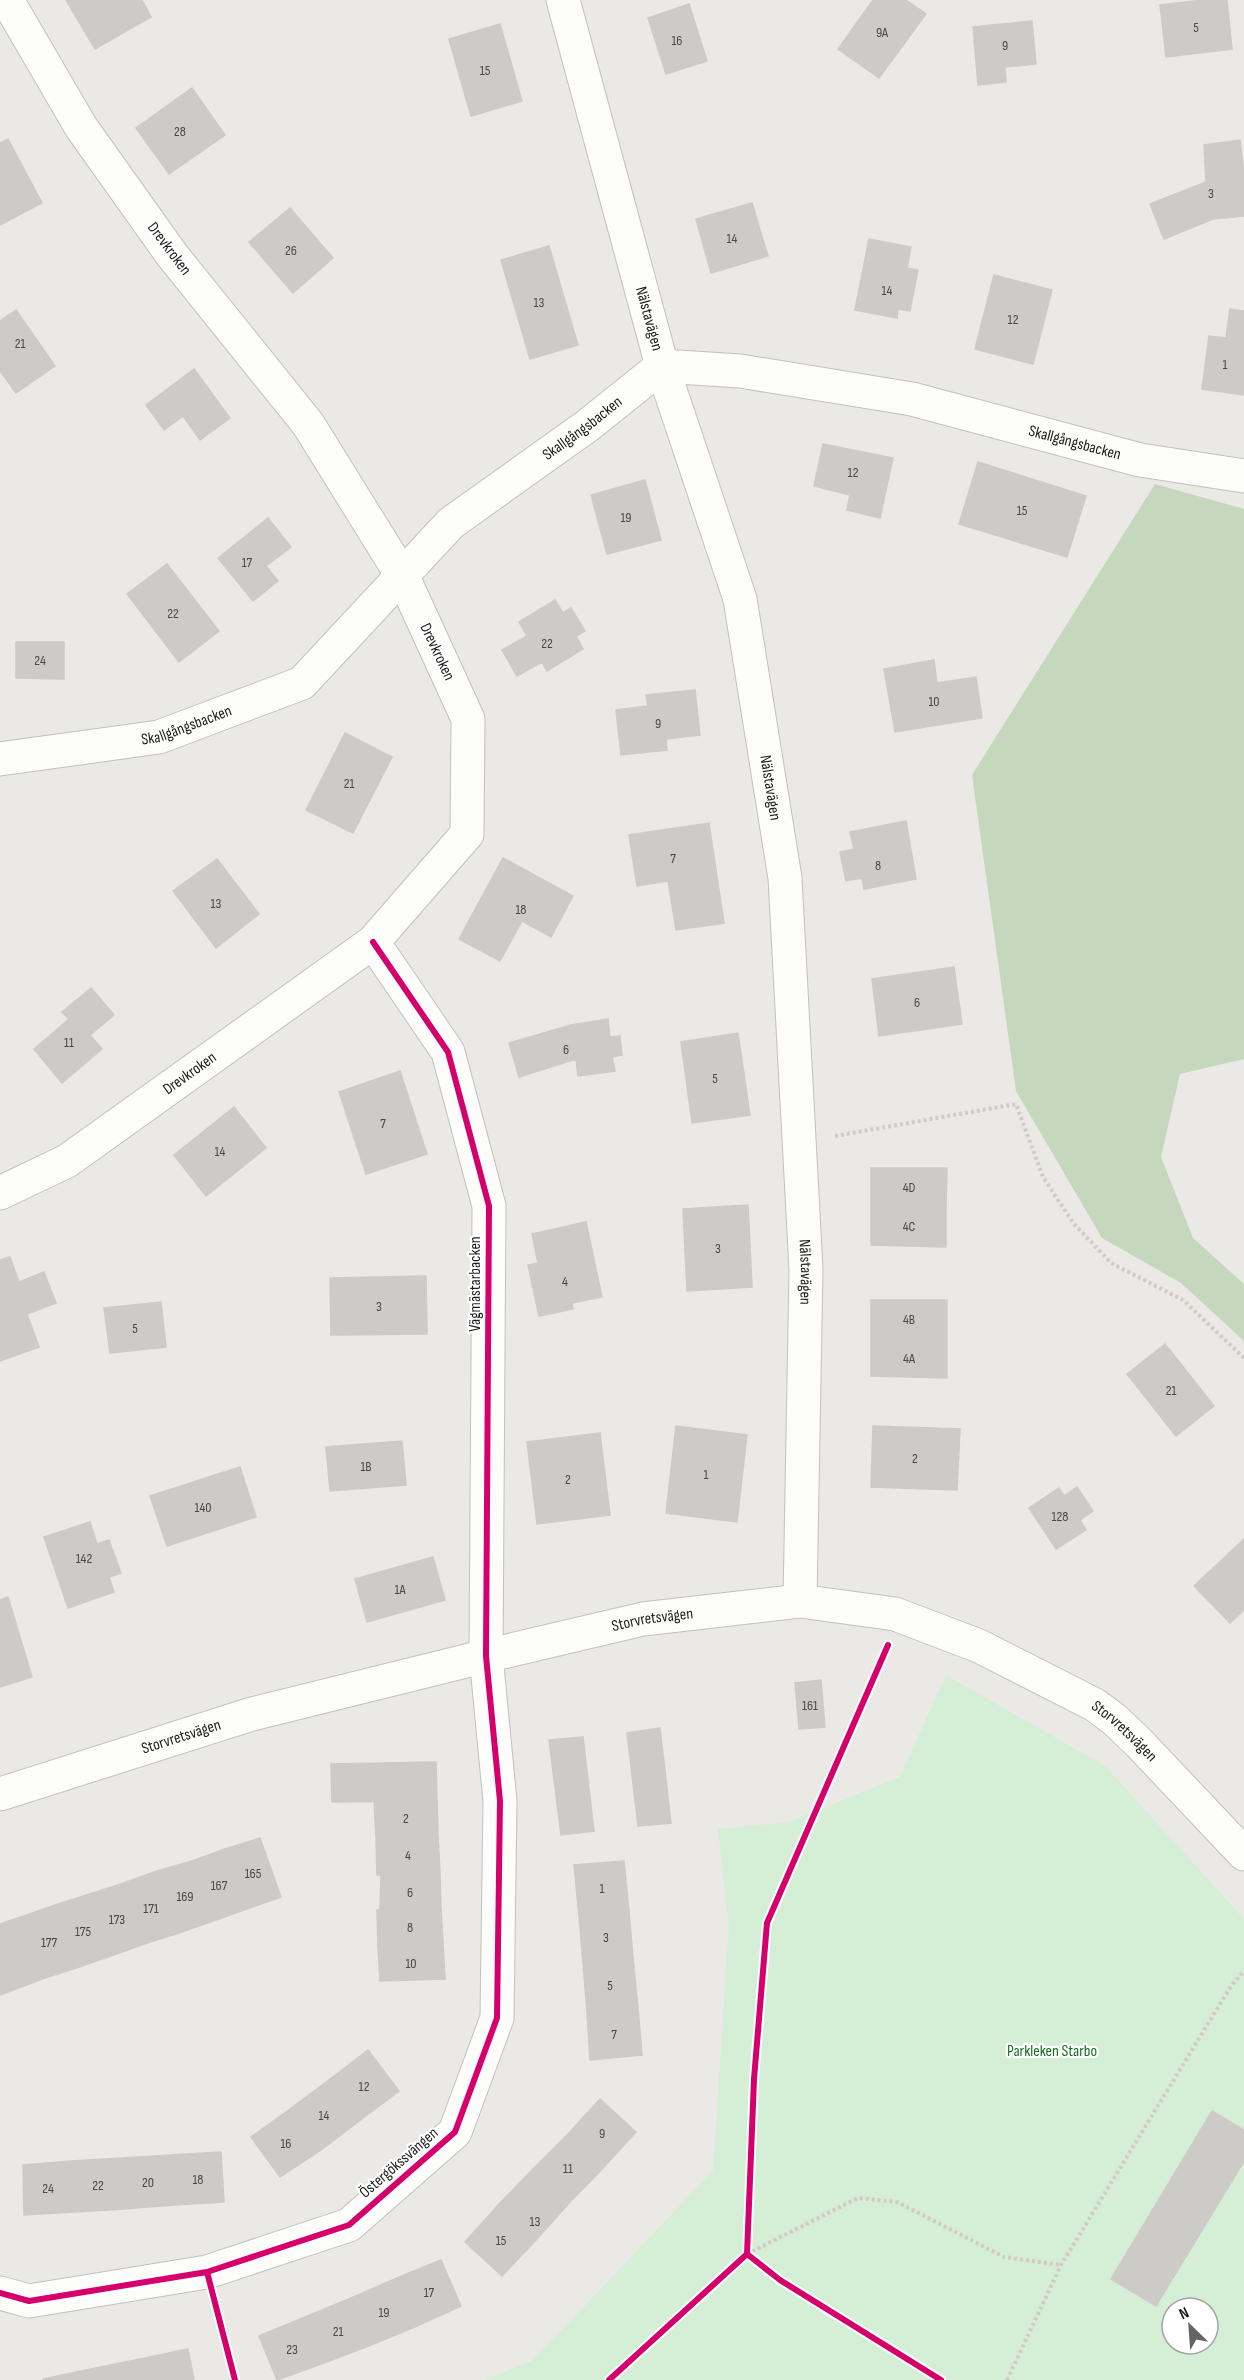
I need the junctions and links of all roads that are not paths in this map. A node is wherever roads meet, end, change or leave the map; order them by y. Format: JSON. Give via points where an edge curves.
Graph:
{"nodes":[{"id":1,"x":7,"y":0,"type":"edge"},
{"id":2,"x":563,"y":0,"type":"edge"},
{"id":3,"x":662,"y":366,"type":"junction"},
{"id":4,"x":1244,"y":476,"type":"edge"},
{"id":5,"x":403,"y":577,"type":"junction"},
{"id":6,"x":0,"y":759,"type":"edge"},
{"id":7,"x":373,"y":942,"type":"junction"},
{"id":8,"x":0,"y":1193,"type":"edge"},
{"id":9,"x":800,"y":1601,"type":"junction"},
{"id":10,"x":486,"y":1656,"type":"junction"},
{"id":11,"x":0,"y":1794,"type":"edge"},
{"id":12,"x":1244,"y":1854,"type":"edge"},
{"id":13,"x":0,"y":2293,"type":"edge"}],
"edges":[{"from":1,"to":5,"type":"street","name":"Drevkroken","via":[[81,127],[172,255],[308,424]]},
{"from":2,"to":3,"type":"street","name":"Nälstavägen"},
{"from":3,"to":4,"type":"street","name":"Skallgångsbacken","via":[[740,371],[912,399],[1140,460]]},
{"from":3,"to":5,"type":"street","name":"Skallgångsbacken","via":[[587,426],[451,523]]},
{"from":3,"to":9,"type":"street","name":"Nälstavägen","via":[[740,599],[785,878],[806,1269]]},
{"from":5,"to":6,"type":"street","name":"Skallgångsbacken","via":[[302,683],[159,736]]},
{"from":5,"to":7,"type":"street","name":"Drevkroken","via":[[468,719],[467,834]]},
{"from":7,"to":8,"type":"street","name":"Drevkroken","via":[[67,1161]]},
{"from":7,"to":10,"type":"street","name":"Vägmästarbacken","via":[[448,1052],[489,1206]]},
{"from":9,"to":10,"type":"street","name":"Storvretsvägen","via":[[644,1619]]},
{"from":9,"to":12,"type":"street","name":"Storvretsvägen","via":[[895,1614],[979,1646],[1095,1705],[1140,1744]]},
{"from":10,"to":11,"type":"street","name":"Storvretsvägen","via":[[252,1714]]},
{"from":10,"to":13,"type":"street","name":"Östergökssvängen","via":[[500,1801],[497,2018],[455,2132],[349,2225],[207,2272],[29,2301]]}]}
